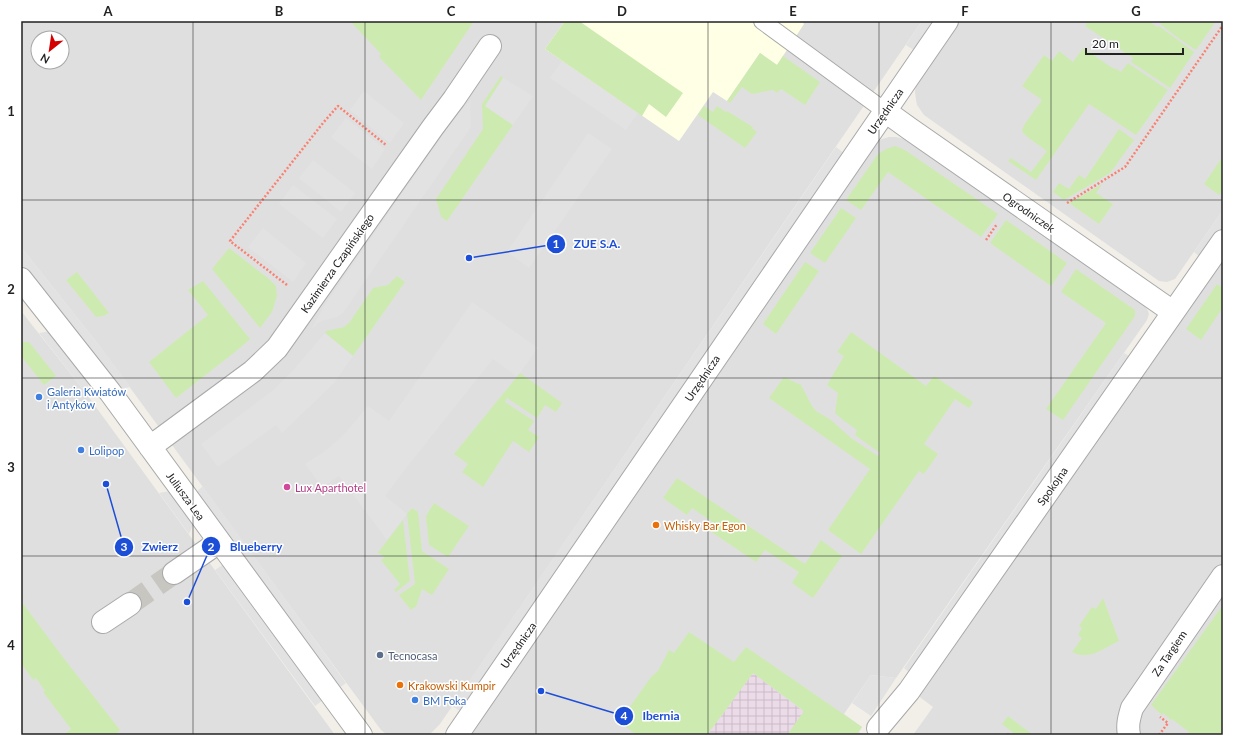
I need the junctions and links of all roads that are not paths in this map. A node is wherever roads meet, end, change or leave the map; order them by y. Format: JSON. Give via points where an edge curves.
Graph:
{"nodes":[{"id":1,"x":762,"y":21,"type":"edge"},
{"id":2,"x":947,"y":21,"type":"edge"},
{"id":3,"x":490,"y":46,"type":"dead end"},
{"id":4,"x":885,"y":111,"type":"junction"},
{"id":5,"x":1223,"y":241,"type":"edge"},
{"id":6,"x":21,"y":279,"type":"edge"},
{"id":7,"x":1173,"y":312,"type":"junction"},
{"id":8,"x":150,"y":447,"type":"junction"},
{"id":9,"x":219,"y":542,"type":"junction"},
{"id":10,"x":174,"y":573,"type":"tunnel mouth"},
{"id":11,"x":1223,"y":576,"type":"edge"},
{"id":12,"x":130,"y":604,"type":"tunnel mouth"},
{"id":13,"x":103,"y":622,"type":"dead end"},
{"id":14,"x":878,"y":728,"type":"dead end"},
{"id":15,"x":361,"y":735,"type":"edge"},
{"id":16,"x":457,"y":735,"type":"edge"},
{"id":17,"x":1129,"y":735,"type":"edge"}],
"edges":[{"from":1,"to":4,"type":"lane"},
{"from":2,"to":4,"type":"street","name":"Urzędnicza"},
{"from":3,"to":8,"type":"street","name":"Kazimierza Czapińskiego","via":[[277,348],[253,372]]},
{"from":4,"to":7,"type":"street","name":"Ogrodniczek"},
{"from":4,"to":16,"type":"street","name":"Urzędnicza"},
{"from":5,"to":7,"type":"street","name":"Spokojna"},
{"from":6,"to":8,"type":"street","name":"Juliusza Lea","via":[[85,359]]},
{"from":7,"to":14,"type":"street","name":"Spokojna","via":[[909,691]]},
{"from":8,"to":9,"type":"street","name":"Juliusza Lea"},
{"from":9,"to":10,"type":"street"},
{"from":9,"to":15,"type":"street","name":"Juliusza Lea"},
{"from":11,"to":17,"type":"street","name":"Za Targiem","via":[[1132,708]]},
{"from":12,"to":13,"type":"street"}]}
